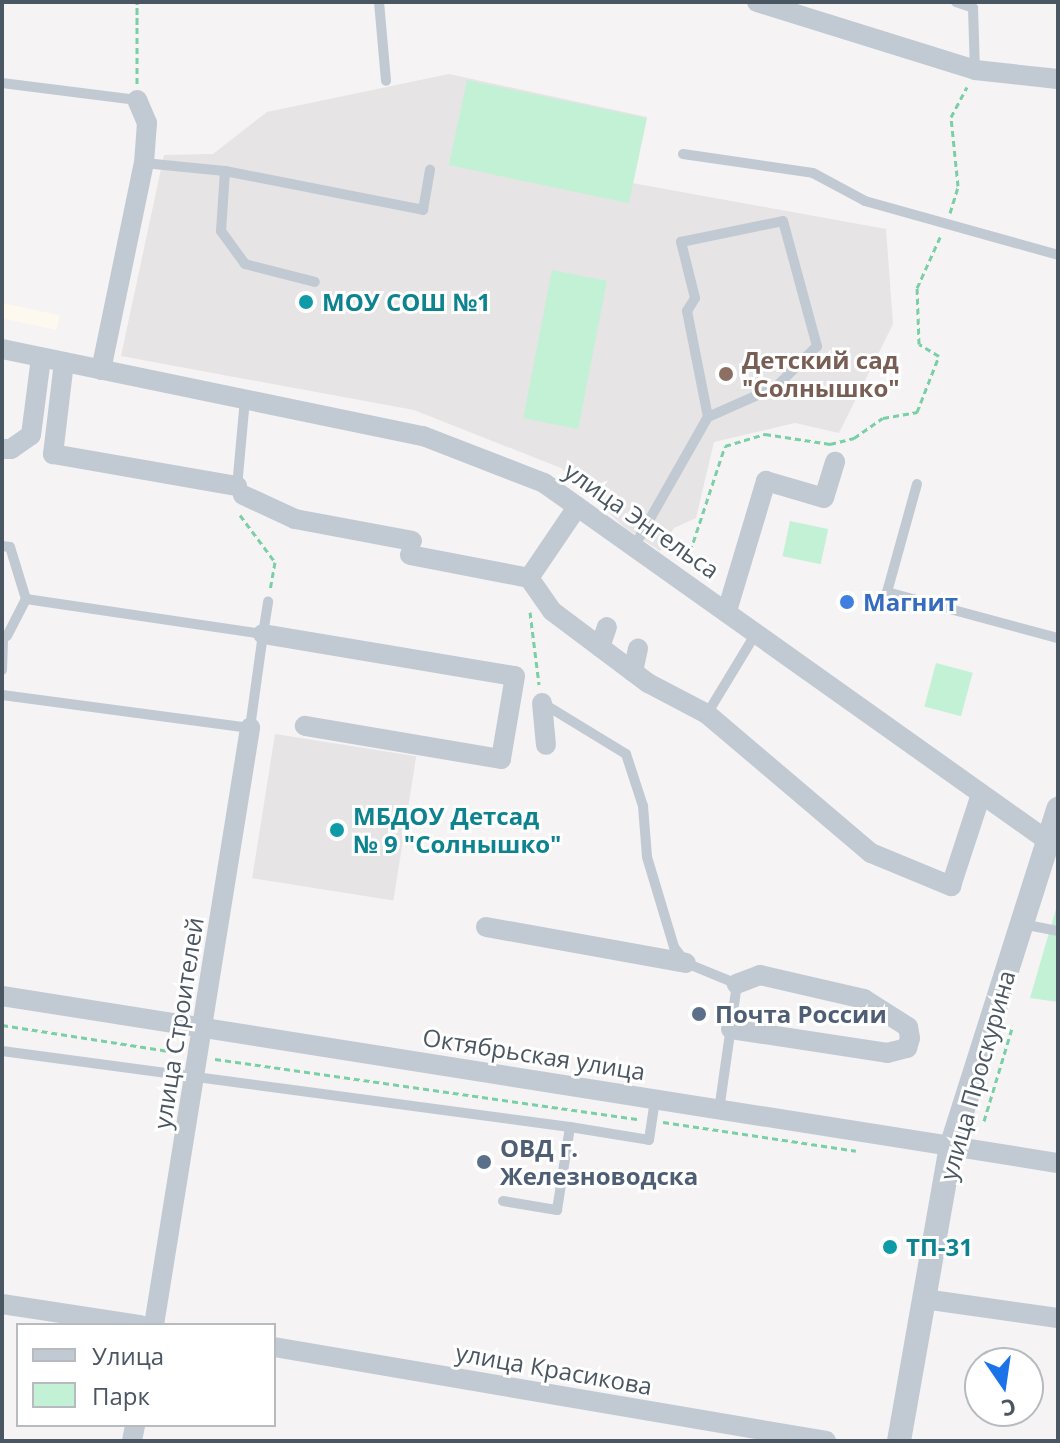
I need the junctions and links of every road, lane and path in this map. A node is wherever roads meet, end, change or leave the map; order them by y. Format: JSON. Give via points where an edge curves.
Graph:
{"nodes":[{"id":1,"x":137,"y":2,"type":"edge"},
{"id":2,"x":379,"y":2,"type":"edge"},
{"id":3,"x":757,"y":2,"type":"edge"},
{"id":4,"x":956,"y":2,"type":"edge"},
{"id":5,"x":975,"y":70,"type":"junction"},
{"id":6,"x":1058,"y":79,"type":"edge"},
{"id":7,"x":386,"y":81,"type":"dead end"},
{"id":8,"x":2,"y":83,"type":"edge"},
{"id":9,"x":137,"y":100,"type":"junction"},
{"id":10,"x":683,"y":154,"type":"dead end"},
{"id":11,"x":144,"y":163,"type":"junction"},
{"id":12,"x":430,"y":170,"type":"dead end"},
{"id":13,"x":225,"y":171,"type":"junction"},
{"id":14,"x":947,"y":222,"type":"junction"},
{"id":15,"x":1058,"y":255,"type":"edge"},
{"id":16,"x":315,"y":282,"type":"dead end"},
{"id":17,"x":2,"y":349,"type":"edge"},
{"id":18,"x":41,"y":358,"type":"junction"},
{"id":19,"x":64,"y":362,"type":"junction"},
{"id":20,"x":101,"y":370,"type":"junction"},
{"id":21,"x":245,"y":399,"type":"junction"},
{"id":22,"x":708,"y":417,"type":"junction"},
{"id":23,"x":2,"y":449,"type":"edge"},
{"id":24,"x":835,"y":462,"type":"dead end"},
{"id":25,"x":917,"y":484,"type":"dead end"},
{"id":26,"x":240,"y":491,"type":"junction"},
{"id":27,"x":577,"y":507,"type":"junction"},
{"id":28,"x":239,"y":520,"type":"dead end"},
{"id":29,"x":2,"y":546,"type":"edge"},
{"id":30,"x":634,"y":547,"type":"junction"},
{"id":31,"x":529,"y":578,"type":"junction"},
{"id":32,"x":681,"y":580,"type":"junction"},
{"id":33,"x":26,"y":599,"type":"junction"},
{"id":34,"x":268,"y":601,"type":"joint"},
{"id":35,"x":529,"y":601,"type":"dead end"},
{"id":36,"x":727,"y":611,"type":"junction"},
{"id":37,"x":607,"y":627,"type":"dead end"},
{"id":38,"x":756,"y":633,"type":"junction"},
{"id":39,"x":263,"y":634,"type":"junction"},
{"id":40,"x":4,"y":636,"type":"edge"},
{"id":41,"x":1058,"y":638,"type":"edge"},
{"id":42,"x":600,"y":647,"type":"junction"},
{"id":43,"x":638,"y":649,"type":"dead end"},
{"id":44,"x":2,"y":670,"type":"edge"},
{"id":45,"x":633,"y":672,"type":"junction"},
{"id":46,"x":2,"y":695,"type":"edge"},
{"id":47,"x":542,"y":703,"type":"junction"},
{"id":48,"x":707,"y":714,"type":"junction"},
{"id":49,"x":305,"y":726,"type":"dead end"},
{"id":50,"x":250,"y":728,"type":"junction"},
{"id":51,"x":546,"y":745,"type":"dead end"},
{"id":52,"x":981,"y":794,"type":"junction"},
{"id":53,"x":1058,"y":809,"type":"edge"},
{"id":54,"x":1048,"y":841,"type":"junction"},
{"id":55,"x":1022,"y":924,"type":"junction"},
{"id":56,"x":1058,"y":931,"type":"edge"},
{"id":57,"x":492,"y":932,"type":"dead end"},
{"id":58,"x":679,"y":965,"type":"junction"},
{"id":59,"x":737,"y":984,"type":"junction"},
{"id":60,"x":2,"y":996,"type":"edge"},
{"id":61,"x":2,"y":1025,"type":"edge"},
{"id":62,"x":205,"y":1028,"type":"junction"},
{"id":63,"x":731,"y":1029,"type":"junction"},
{"id":64,"x":2,"y":1051,"type":"edge"},
{"id":65,"x":198,"y":1056,"type":"junction"},
{"id":66,"x":194,"y":1080,"type":"junction"},
{"id":67,"x":655,"y":1100,"type":"junction"},
{"id":68,"x":719,"y":1110,"type":"junction"},
{"id":69,"x":652,"y":1121,"type":"junction"},
{"id":70,"x":570,"y":1127,"type":"junction"},
{"id":71,"x":951,"y":1147,"type":"junction"},
{"id":72,"x":856,"y":1151,"type":"dead end"},
{"id":73,"x":1058,"y":1163,"type":"edge"},
{"id":74,"x":503,"y":1201,"type":"dead end"},
{"id":75,"x":924,"y":1299,"type":"junction"},
{"id":76,"x":2,"y":1304,"type":"edge"},
{"id":77,"x":1058,"y":1318,"type":"edge"},
{"id":78,"x":127,"y":1323,"type":"edge"},
{"id":79,"x":154,"y":1323,"type":"edge"},
{"id":80,"x":276,"y":1347,"type":"edge"},
{"id":81,"x":826,"y":1441,"type":"edge"},
{"id":82,"x":899,"y":1441,"type":"edge"}],
"edges":[{"from":1,"to":9,"type":"path"},
{"from":2,"to":7,"type":"lane"},
{"from":3,"to":5,"type":"street"},
{"from":4,"to":5,"type":"lane","via":[[973,8]]},
{"from":5,"to":6,"type":"street"},
{"from":5,"to":14,"type":"path","via":[[951,117],[958,186]]},
{"from":8,"to":9,"type":"lane"},
{"from":9,"to":11,"type":"street","via":[[147,123]]},
{"from":10,"to":14,"type":"lane","via":[[813,173],[865,201]]},
{"from":11,"to":13,"type":"lane"},
{"from":11,"to":20,"type":"street"},
{"from":12,"to":13,"type":"lane","via":[[423,210]]},
{"from":13,"to":16,"type":"lane","via":[[221,231],[245,264]]},
{"from":14,"to":15,"type":"lane"},
{"from":14,"to":32,"type":"path","via":[[917,288],[919,344],[939,356],[917,412],[883,418],[854,438],[830,444],[765,434],[725,446]]},
{"from":17,"to":18,"type":"street","name":"улица Энгельса"},
{"from":18,"to":19,"type":"street","name":"улица Энгельса"},
{"from":18,"to":23,"type":"street","via":[[31,435]]},
{"from":19,"to":20,"type":"street","name":"улица Энгельса"},
{"from":19,"to":26,"type":"street","via":[[53,454]]},
{"from":20,"to":21,"type":"street","name":"улица Энгельса"},
{"from":21,"to":26,"type":"lane"},
{"from":21,"to":27,"type":"street","name":"улица Энгельса","via":[[423,436],[544,483]]},
{"from":22,"to":22,"type":"lane","via":[[687,311],[695,298],[681,242],[783,221],[817,346],[776,387]]},
{"from":22,"to":30,"type":"lane"},
{"from":24,"to":36,"type":"street","via":[[824,498],[766,481]]},
{"from":25,"to":41,"type":"lane","via":[[887,592]]},
{"from":26,"to":31,"type":"street","via":[[295,519]]},
{"from":27,"to":30,"type":"street","name":"улица Энгельса"},
{"from":27,"to":31,"type":"street"},
{"from":28,"to":34,"type":"path","via":[[275,562]]},
{"from":29,"to":33,"type":"lane","via":[[10,547]]},
{"from":30,"to":32,"type":"street","name":"улица Энгельса"},
{"from":31,"to":42,"type":"street"},
{"from":32,"to":36,"type":"street","name":"улица Энгельса"},
{"from":33,"to":39,"type":"lane"},
{"from":33,"to":40,"type":"lane"},
{"from":34,"to":39,"type":"lane"},
{"from":35,"to":47,"type":"path"},
{"from":36,"to":38,"type":"street","name":"улица Энгельса"},
{"from":37,"to":42,"type":"street"},
{"from":38,"to":48,"type":"lane"},
{"from":38,"to":52,"type":"street","name":"улица Энгельса"},
{"from":39,"to":49,"type":"street","via":[[515,676],[501,759]]},
{"from":39,"to":50,"type":"lane"},
{"from":40,"to":44,"type":"lane"},
{"from":42,"to":45,"type":"street"},
{"from":43,"to":45,"type":"street"},
{"from":45,"to":48,"type":"street","via":[[664,683]]},
{"from":46,"to":50,"type":"lane"},
{"from":47,"to":51,"type":"street"},
{"from":47,"to":58,"type":"lane","via":[[626,754],[643,806],[647,857]]},
{"from":48,"to":52,"type":"street","via":[[871,853],[951,886]]},
{"from":50,"to":62,"type":"street","name":"улица Строителей"},
{"from":52,"to":54,"type":"street","name":"улица Энгельса"},
{"from":53,"to":54,"type":"street","name":"улица Проскурина"},
{"from":54,"to":55,"type":"street","name":"улица Проскурина"},
{"from":55,"to":56,"type":"lane"},
{"from":55,"to":71,"type":"street","name":"улица Проскурина"},
{"from":57,"to":58,"type":"street"},
{"from":58,"to":59,"type":"lane"},
{"from":59,"to":63,"type":"lane"},
{"from":59,"to":63,"type":"street","via":[[760,975],[864,999],[908,1027],[910,1038],[907,1048],[887,1053]]},
{"from":60,"to":62,"type":"street","name":"Октябрьская улица"},
{"from":61,"to":65,"type":"path"},
{"from":62,"to":65,"type":"street","name":"улица Строителей"},
{"from":62,"to":67,"type":"street","name":"Октябрьская улица"},
{"from":63,"to":68,"type":"lane"},
{"from":64,"to":66,"type":"lane"},
{"from":65,"to":66,"type":"street","name":"улица Строителей"},
{"from":65,"to":69,"type":"path"},
{"from":66,"to":70,"type":"lane"},
{"from":66,"to":79,"type":"street","name":"улица Строителей"},
{"from":67,"to":68,"type":"street","name":"Октябрьская улица"},
{"from":67,"to":69,"type":"lane"},
{"from":68,"to":71,"type":"street","name":"Октябрьская улица"},
{"from":69,"to":70,"type":"lane","via":[[649,1140]]},
{"from":69,"to":72,"type":"path"},
{"from":70,"to":74,"type":"lane","via":[[557,1210]]},
{"from":71,"to":73,"type":"street","name":"Октябрьская улица"},
{"from":71,"to":75,"type":"street","name":"улица Проскурина"},
{"from":75,"to":77,"type":"street"},
{"from":75,"to":82,"type":"street","name":"улица Проскурина"},
{"from":76,"to":78,"type":"street"},
{"from":80,"to":81,"type":"street","name":"улица Красикова"}]}
